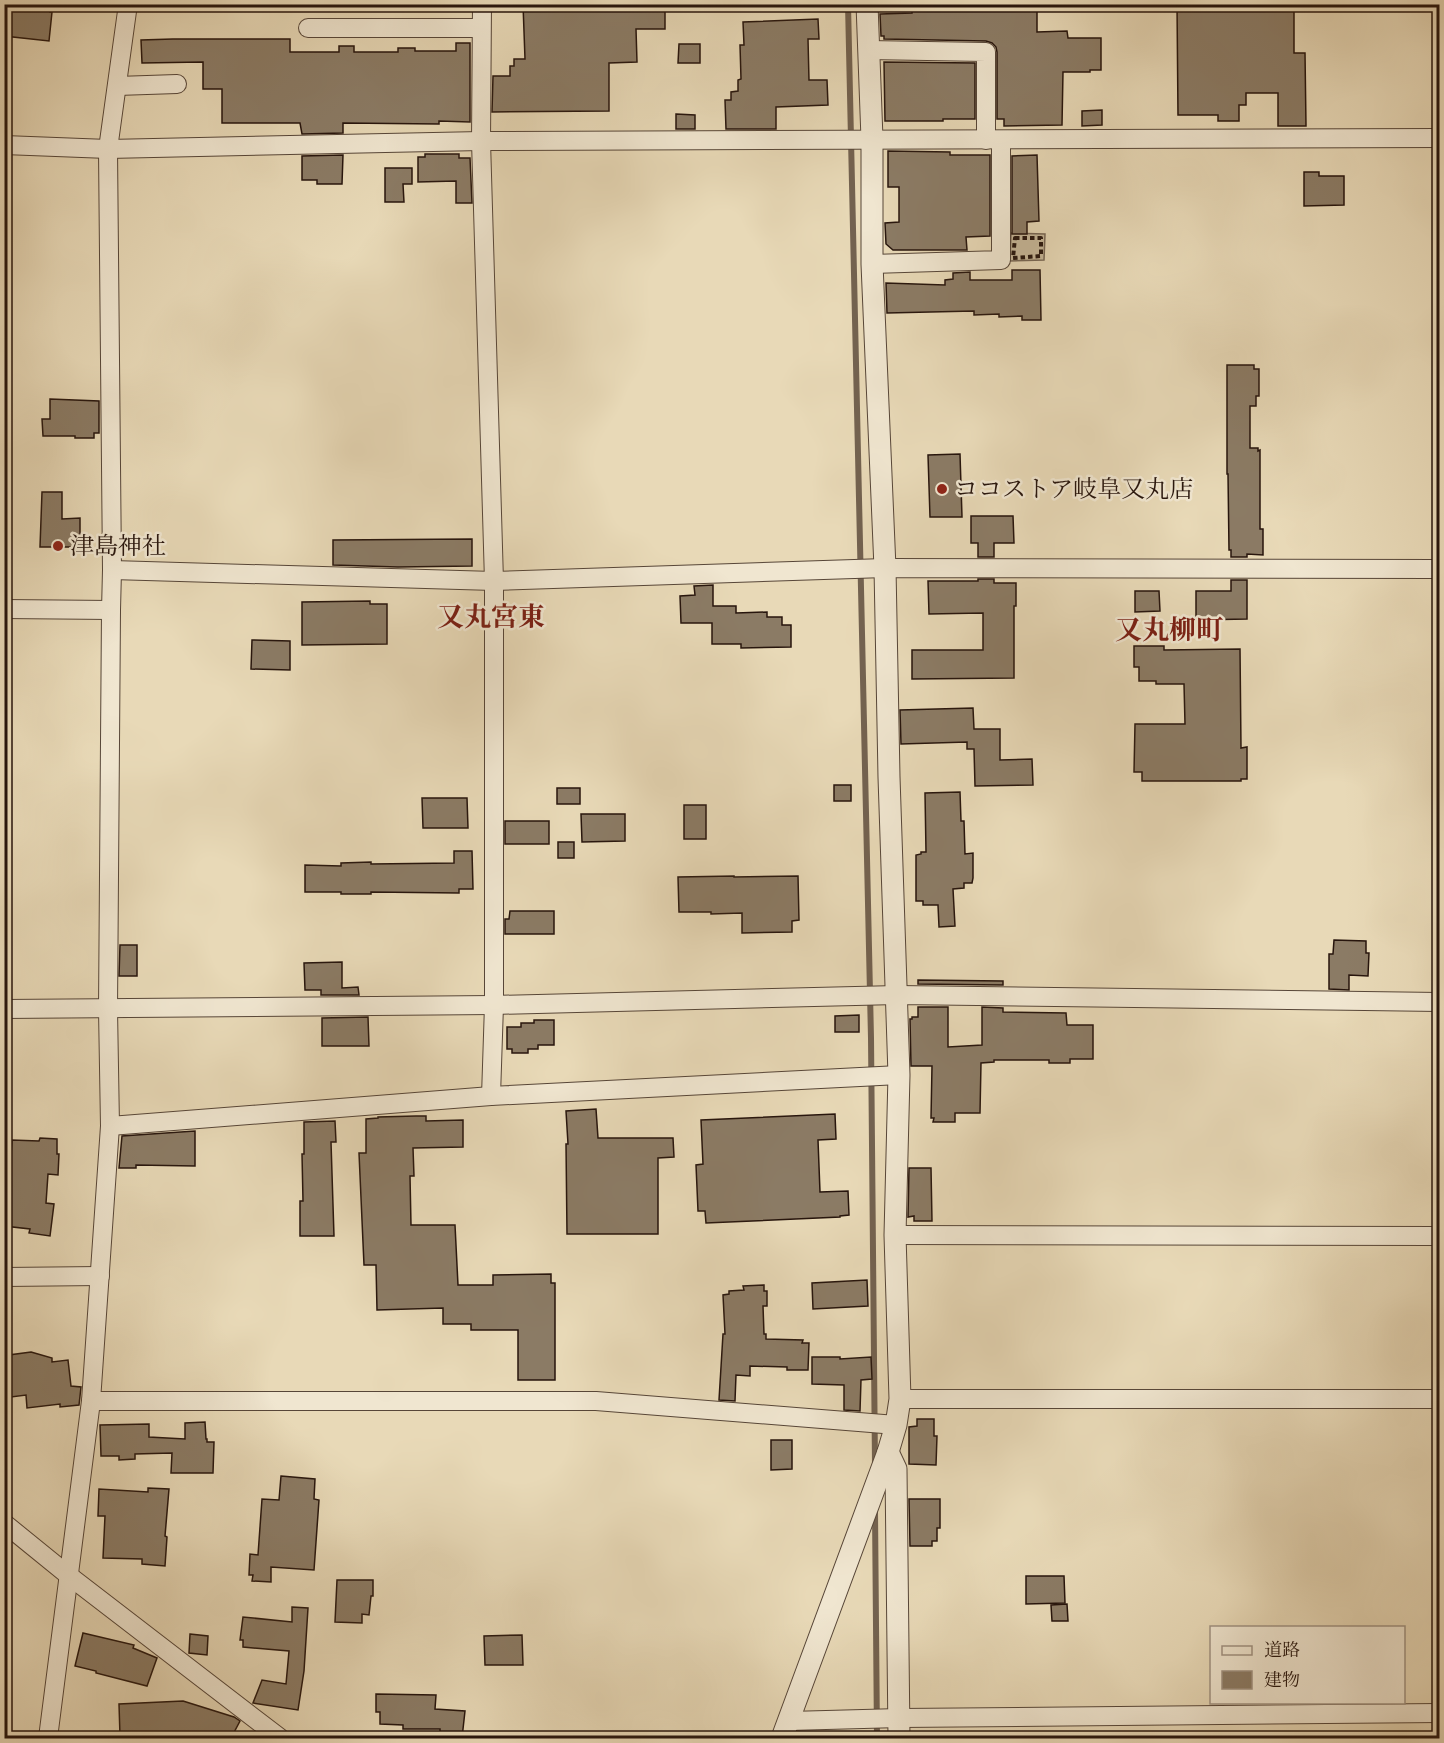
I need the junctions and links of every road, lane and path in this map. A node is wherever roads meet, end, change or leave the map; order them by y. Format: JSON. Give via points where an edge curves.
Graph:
{"nodes":[{"id":1,"x":128,"y":4,"type":"edge"},
{"id":2,"x":482,"y":4,"type":"edge"},
{"id":3,"x":867,"y":4,"type":"edge"},
{"id":4,"x":308,"y":28,"type":"dead end"},
{"id":5,"x":481,"y":28,"type":"junction"},
{"id":6,"x":868,"y":50,"type":"junction"},
{"id":7,"x":177,"y":84,"type":"dead end"},
{"id":8,"x":117,"y":86,"type":"junction"},
{"id":9,"x":1440,"y":138,"type":"edge"},
{"id":10,"x":872,"y":139,"type":"junction"},
{"id":11,"x":993,"y":140,"type":"junction"},
{"id":12,"x":481,"y":141,"type":"junction"},
{"id":13,"x":4,"y":145,"type":"edge"},
{"id":14,"x":108,"y":149,"type":"junction"},
{"id":15,"x":1015,"y":238,"type":"joint"},
{"id":16,"x":872,"y":264,"type":"junction"},
{"id":17,"x":885,"y":568,"type":"junction"},
{"id":18,"x":1440,"y":569,"type":"edge"},
{"id":19,"x":112,"y":570,"type":"junction"},
{"id":20,"x":494,"y":582,"type":"junction"},
{"id":21,"x":4,"y":609,"type":"edge"},
{"id":22,"x":111,"y":610,"type":"junction"},
{"id":23,"x":897,"y":995,"type":"junction"},
{"id":24,"x":1440,"y":1002,"type":"edge"},
{"id":25,"x":494,"y":1005,"type":"junction"},
{"id":26,"x":4,"y":1009,"type":"edge"},
{"id":27,"x":108,"y":1010,"type":"junction"},
{"id":28,"x":899,"y":1075,"type":"junction"},
{"id":29,"x":491,"y":1096,"type":"junction"},
{"id":30,"x":110,"y":1126,"type":"junction"},
{"id":31,"x":895,"y":1235,"type":"junction"},
{"id":32,"x":1440,"y":1236,"type":"edge"},
{"id":33,"x":100,"y":1276,"type":"junction"},
{"id":34,"x":4,"y":1277,"type":"edge"},
{"id":35,"x":900,"y":1399,"type":"junction"},
{"id":36,"x":1440,"y":1399,"type":"edge"},
{"id":37,"x":91,"y":1401,"type":"junction"},
{"id":38,"x":896,"y":1425,"type":"junction"},
{"id":39,"x":888,"y":1452,"type":"junction"},
{"id":40,"x":4,"y":1522,"type":"edge"},
{"id":41,"x":68,"y":1575,"type":"junction"},
{"id":42,"x":1440,"y":1713,"type":"edge"},
{"id":43,"x":899,"y":1728,"type":"edge"},
{"id":44,"x":786,"y":1730,"type":"edge"},
{"id":45,"x":48,"y":1738,"type":"edge"},
{"id":46,"x":280,"y":1738,"type":"edge"}],
"edges":[{"from":1,"to":8,"type":"street"},
{"from":2,"to":5,"type":"street"},
{"from":3,"to":6,"type":"street"},
{"from":4,"to":5,"type":"street"},
{"from":5,"to":12,"type":"street"},
{"from":6,"to":10,"type":"street"},
{"from":6,"to":11,"type":"street","via":[[986,52]]},
{"from":7,"to":8,"type":"street"},
{"from":8,"to":14,"type":"street"},
{"from":9,"to":11,"type":"street"},
{"from":10,"to":11,"type":"street"},
{"from":10,"to":12,"type":"street"},
{"from":10,"to":16,"type":"street"},
{"from":11,"to":16,"type":"street","via":[[1002,260]]},
{"from":12,"to":14,"type":"street"},
{"from":12,"to":20,"type":"street"},
{"from":13,"to":14,"type":"street"},
{"from":14,"to":19,"type":"street"},
{"from":15,"to":15,"type":"path","via":[[1041,238],[1041,256],[1013,258]]},
{"from":16,"to":17,"type":"street"},
{"from":17,"to":18,"type":"street"},
{"from":17,"to":20,"type":"street"},
{"from":17,"to":23,"type":"street"},
{"from":19,"to":20,"type":"street"},
{"from":19,"to":22,"type":"street"},
{"from":20,"to":25,"type":"street"},
{"from":21,"to":22,"type":"street"},
{"from":22,"to":27,"type":"street"},
{"from":23,"to":24,"type":"street"},
{"from":23,"to":25,"type":"street"},
{"from":23,"to":28,"type":"street"},
{"from":25,"to":27,"type":"street"},
{"from":25,"to":29,"type":"street"},
{"from":26,"to":27,"type":"street"},
{"from":27,"to":30,"type":"street"},
{"from":28,"to":29,"type":"street"},
{"from":28,"to":31,"type":"street"},
{"from":29,"to":30,"type":"street"},
{"from":30,"to":33,"type":"street"},
{"from":31,"to":32,"type":"street"},
{"from":31,"to":35,"type":"street"},
{"from":33,"to":34,"type":"street"},
{"from":33,"to":37,"type":"street"},
{"from":35,"to":36,"type":"street"},
{"from":35,"to":38,"type":"street"},
{"from":37,"to":38,"type":"street","via":[[597,1401]]},
{"from":37,"to":41,"type":"street"},
{"from":38,"to":39,"type":"street"},
{"from":39,"to":43,"type":"street","via":[[896,1469]]},
{"from":39,"to":44,"type":"street"},
{"from":40,"to":41,"type":"street"},
{"from":41,"to":45,"type":"street"},
{"from":41,"to":46,"type":"street"},
{"from":42,"to":43,"type":"street"},
{"from":43,"to":44,"type":"street"}]}
